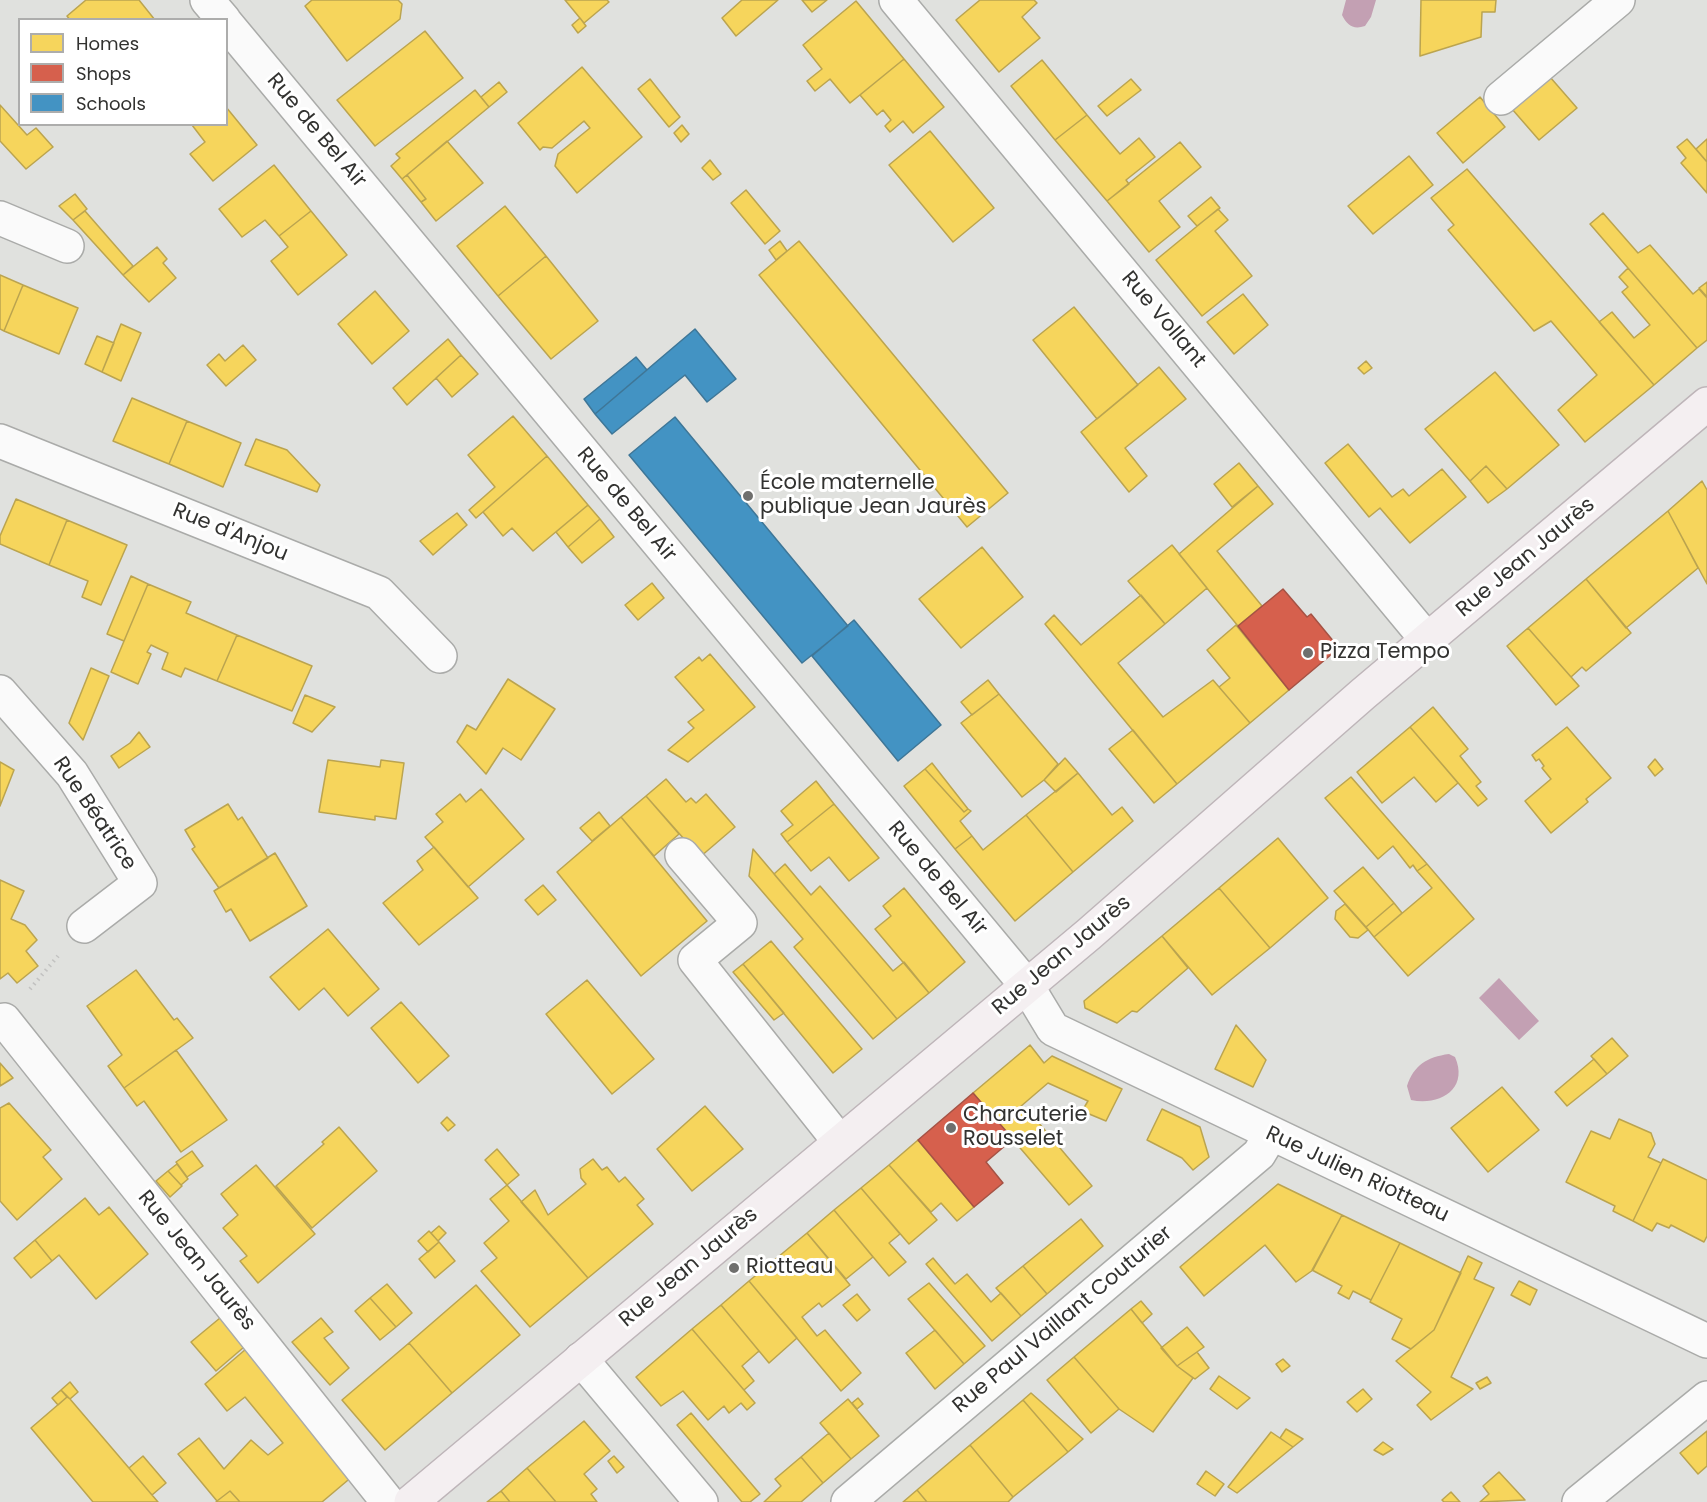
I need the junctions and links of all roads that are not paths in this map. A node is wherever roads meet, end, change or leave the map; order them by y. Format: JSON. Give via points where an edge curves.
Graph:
{"nodes":[{"id":1,"x":207,"y":0,"type":"edge"},
{"id":2,"x":896,"y":0,"type":"edge"},
{"id":3,"x":1618,"y":0,"type":"edge"},
{"id":4,"x":222,"y":18,"type":"edge"},
{"id":5,"x":228,"y":25,"type":"edge"},
{"id":6,"x":1501,"y":98,"type":"dead end"},
{"id":7,"x":0,"y":218,"type":"edge"},
{"id":8,"x":67,"y":246,"type":"dead end"},
{"id":9,"x":1707,"y":404,"type":"edge"},
{"id":10,"x":0,"y":441,"type":"edge"},
{"id":11,"x":1428,"y":641,"type":"junction"},
{"id":12,"x":440,"y":656,"type":"dead end"},
{"id":13,"x":0,"y":692,"type":"edge"},
{"id":14,"x":682,"y":855,"type":"dead end"},
{"id":15,"x":84,"y":926,"type":"road end"},
{"id":16,"x":1027,"y":986,"type":"junction"},
{"id":17,"x":4,"y":1020,"type":"road end"},
{"id":18,"x":1271,"y":1134,"type":"junction"},
{"id":19,"x":839,"y":1141,"type":"junction"},
{"id":20,"x":1707,"y":1341,"type":"edge"},
{"id":21,"x":581,"y":1359,"type":"junction"},
{"id":22,"x":1707,"y":1398,"type":"edge"},
{"id":23,"x":388,"y":1502,"type":"edge"},
{"id":24,"x":411,"y":1502,"type":"edge"},
{"id":25,"x":701,"y":1502,"type":"edge"},
{"id":26,"x":848,"y":1502,"type":"edge"},
{"id":27,"x":1580,"y":1502,"type":"edge"}],
"edges":[{"from":1,"to":4,"type":"street","name":"Rue de Bel Air"},
{"from":2,"to":11,"type":"street","name":"Rue Vollant"},
{"from":3,"to":6,"type":"street"},
{"from":5,"to":16,"type":"street","name":"Rue de Bel Air"},
{"from":7,"to":8,"type":"street"},
{"from":9,"to":11,"type":"main road","name":"Rue Jean Jaurès"},
{"from":10,"to":12,"type":"street","name":"Rue d'Anjou","via":[[379,593]]},
{"from":11,"to":16,"type":"main road","name":"Rue Jean Jaurès"},
{"from":13,"to":15,"type":"street","name":"Rue Béatrice","via":[[72,774],[140,883]]},
{"from":14,"to":19,"type":"street","via":[[740,922],[696,960]]},
{"from":16,"to":18,"type":"street","name":"Rue Julien Riotteau","via":[[1053,1029]]},
{"from":16,"to":19,"type":"main road","name":"Rue Jean Jaurès"},
{"from":17,"to":23,"type":"street","name":"Rue Jean Jaurès"},
{"from":18,"to":20,"type":"street","name":"Rue Julien Riotteau"},
{"from":18,"to":26,"type":"street","name":"Rue Paul Vaillant Couturier","via":[[1259,1155]]},
{"from":19,"to":21,"type":"main road","name":"Rue Jean Jaurès"},
{"from":21,"to":24,"type":"main road","name":"Rue Jean Jaurès"},
{"from":21,"to":25,"type":"street"},
{"from":22,"to":27,"type":"street"}]}
